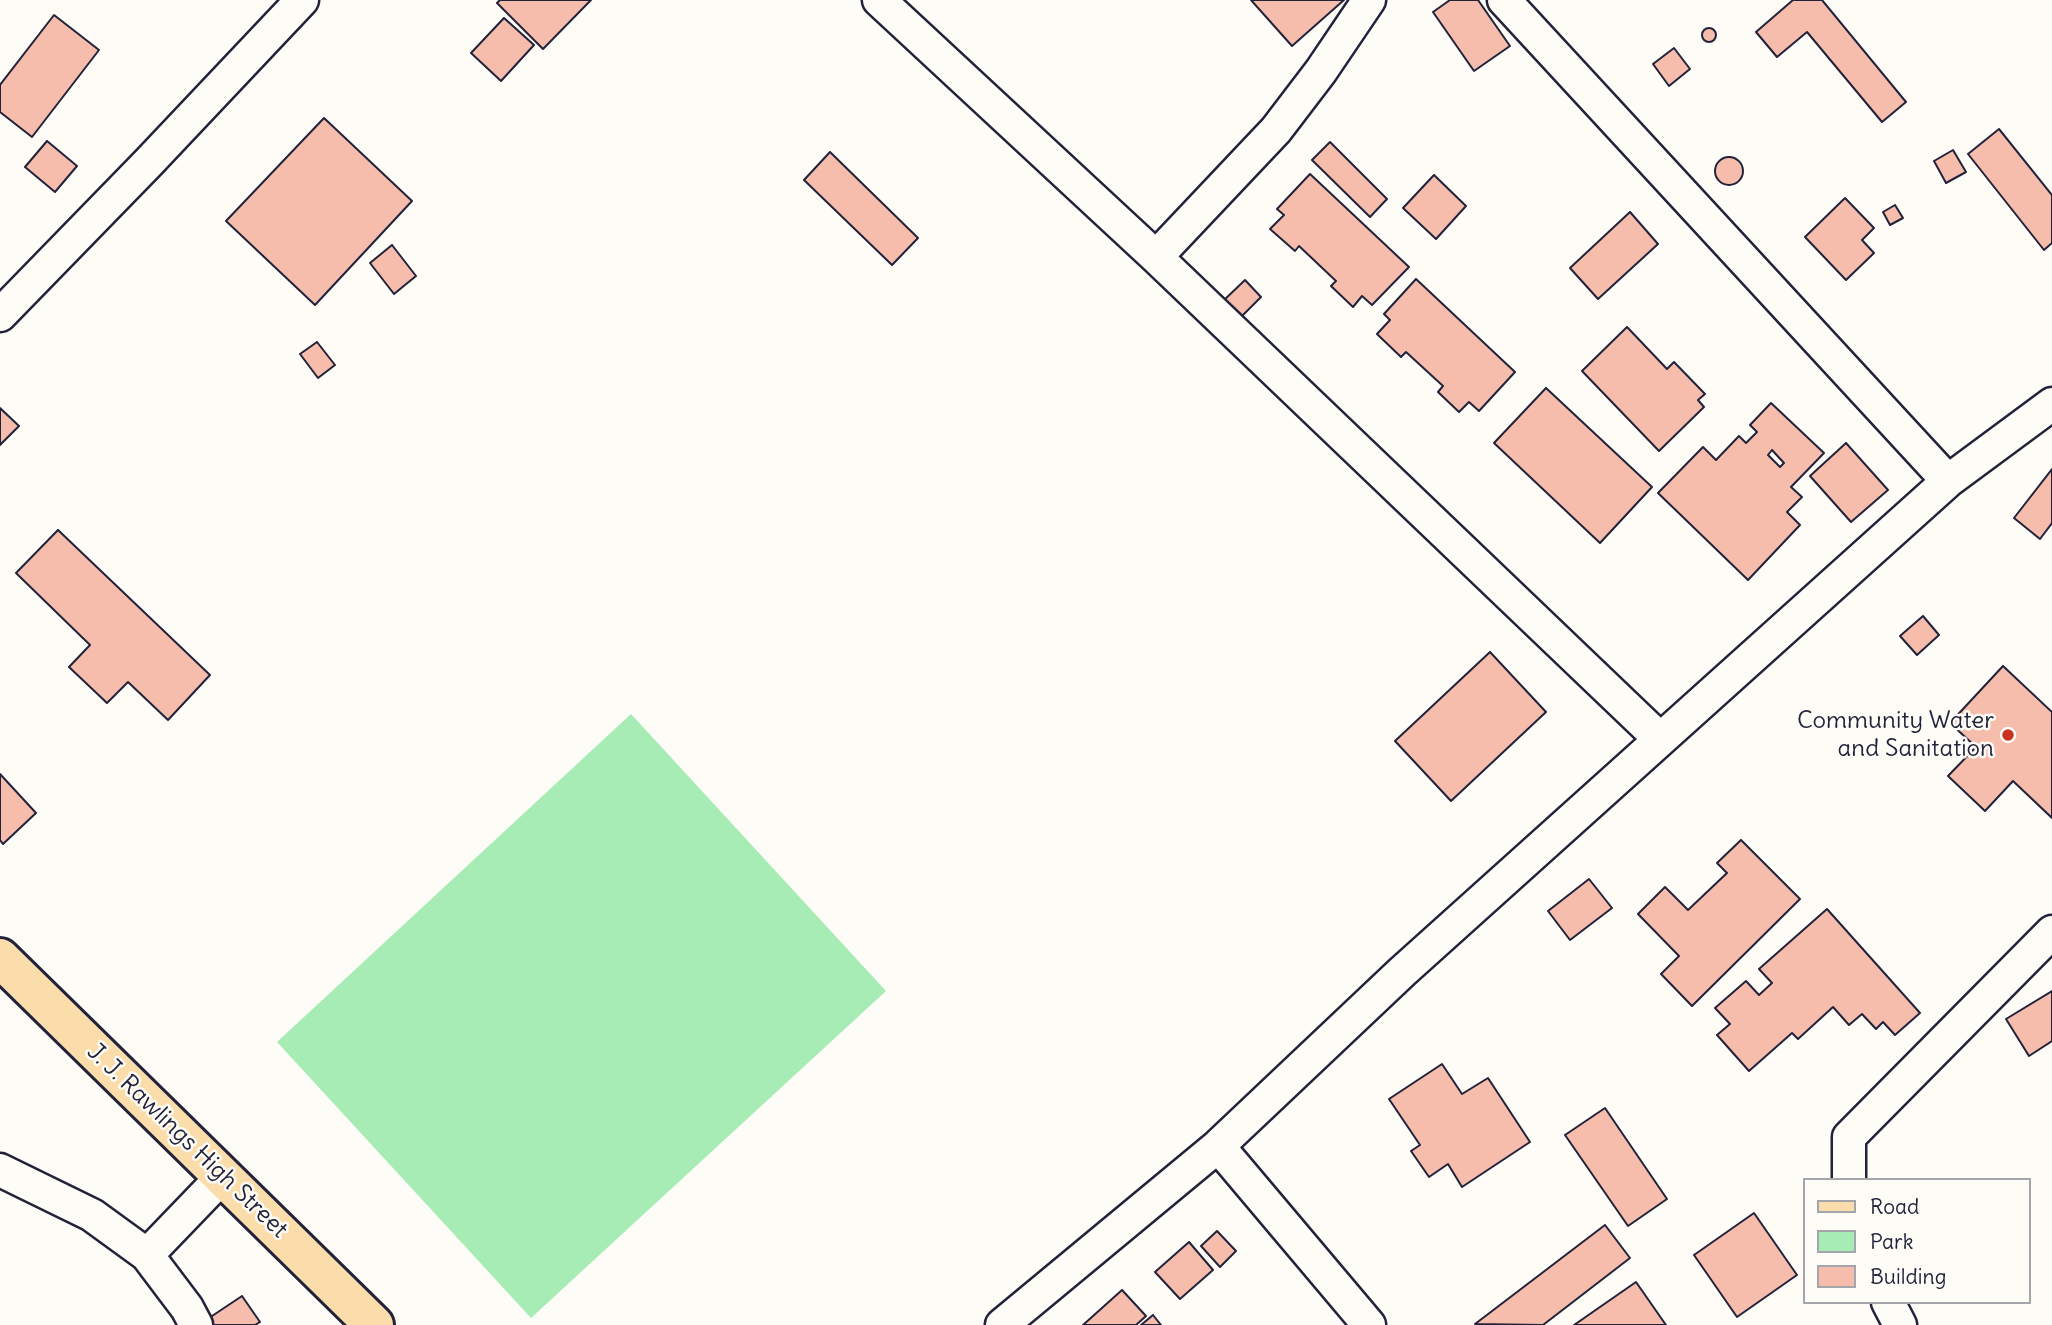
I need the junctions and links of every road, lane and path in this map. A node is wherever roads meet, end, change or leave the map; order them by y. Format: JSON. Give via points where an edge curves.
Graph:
{"nodes":[{"id":1,"x":302,"y":0,"type":"edge"},
{"id":2,"x":879,"y":0,"type":"edge"},
{"id":3,"x":1369,"y":0,"type":"edge"},
{"id":4,"x":1504,"y":0,"type":"edge"},
{"id":5,"x":1156,"y":257,"type":"junction"},
{"id":6,"x":0,"y":315,"type":"edge"},
{"id":7,"x":2052,"y":404,"type":"edge"},
{"id":8,"x":1948,"y":481,"type":"junction"},
{"id":9,"x":1660,"y":740,"type":"junction"},
{"id":10,"x":2052,"y":932,"type":"edge"},
{"id":11,"x":0,"y":958,"type":"edge"},
{"id":12,"x":1218,"y":1146,"type":"junction"},
{"id":13,"x":0,"y":1170,"type":"edge"},
{"id":14,"x":223,"y":1177,"type":"junction"},
{"id":15,"x":1849,"y":1178,"type":"edge"},
{"id":16,"x":148,"y":1255,"type":"junction"},
{"id":17,"x":1889,"y":1304,"type":"edge"},
{"id":18,"x":196,"y":1325,"type":"edge"},
{"id":19,"x":374,"y":1325,"type":"edge"},
{"id":20,"x":1002,"y":1325,"type":"edge"},
{"id":21,"x":1369,"y":1325,"type":"edge"},
{"id":22,"x":1900,"y":1325,"type":"edge"}],
"edges":[{"from":1,"to":6,"type":"street"},
{"from":2,"to":5,"type":"street"},
{"from":3,"to":5,"type":"street","via":[[1276,130]]},
{"from":4,"to":8,"type":"street"},
{"from":5,"to":9,"type":"street"},
{"from":7,"to":8,"type":"street"},
{"from":8,"to":9,"type":"street"},
{"from":9,"to":12,"type":"street","via":[[1402,972]]},
{"from":10,"to":15,"type":"street","via":[[1849,1137]]},
{"from":11,"to":14,"type":"main road","name":"J. J. Rawlings High Street"},
{"from":12,"to":20,"type":"street"},
{"from":12,"to":21,"type":"street"},
{"from":13,"to":16,"type":"street","via":[[92,1215]]},
{"from":14,"to":16,"type":"street"},
{"from":14,"to":19,"type":"main road","name":"J. J. Rawlings High Street"},
{"from":16,"to":18,"type":"street"},
{"from":17,"to":22,"type":"street"}]}
